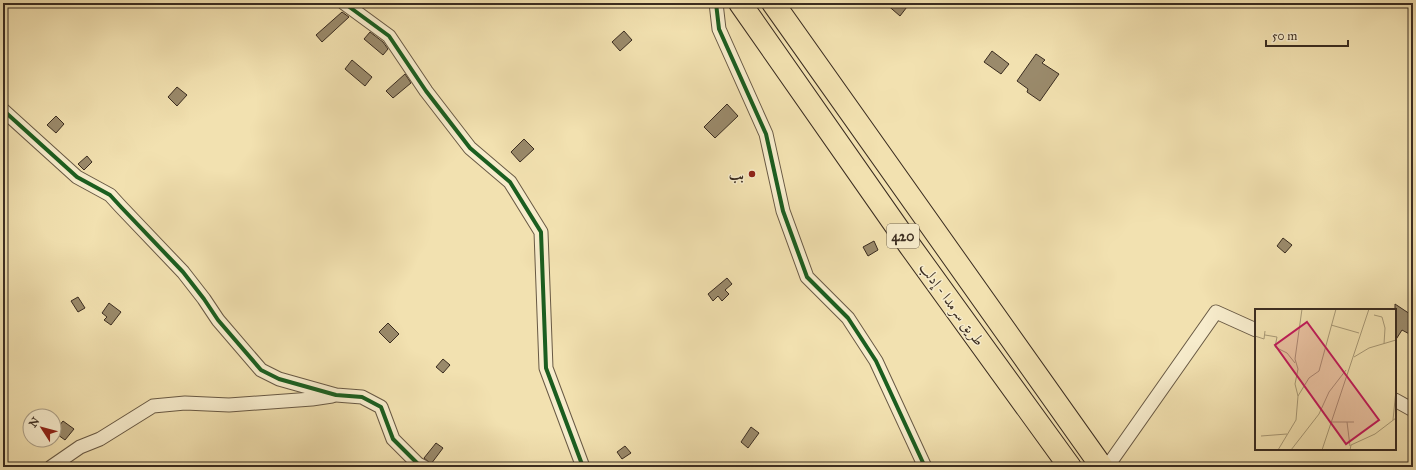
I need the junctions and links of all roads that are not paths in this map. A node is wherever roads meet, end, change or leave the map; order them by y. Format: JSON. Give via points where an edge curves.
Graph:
{"nodes":[{"id":1,"x":344,"y":3,"type":"edge"},
{"id":2,"x":716,"y":3,"type":"edge"},
{"id":3,"x":740,"y":3,"type":"edge"},
{"id":4,"x":773,"y":3,"type":"edge"},
{"id":5,"x":3,"y":110,"type":"edge"},
{"id":6,"x":932,"y":229,"type":"junction"},
{"id":7,"x":910,"y":246,"type":"junction"},
{"id":8,"x":1255,"y":330,"type":"edge"},
{"id":9,"x":336,"y":395,"type":"junction"},
{"id":10,"x":1396,"y":401,"type":"edge"},
{"id":11,"x":1413,"y":410,"type":"edge"},
{"id":12,"x":51,"y":467,"type":"edge"},
{"id":13,"x":424,"y":467,"type":"edge"},
{"id":14,"x":583,"y":467,"type":"edge"},
{"id":15,"x":925,"y":467,"type":"edge"},
{"id":16,"x":1070,"y":467,"type":"edge"},
{"id":17,"x":1102,"y":467,"type":"edge"},
{"id":18,"x":1107,"y":467,"type":"edge"}],
"edges":[{"from":1,"to":14,"type":"street","via":[[390,36],[426,91],[470,148],[510,182],[541,232],[546,368]]},
{"from":2,"to":15,"type":"street","via":[[719,29],[766,134],[783,211],[807,277],[848,318],[876,361]]},
{"from":3,"to":7,"type":"highway","name":"طريق سرمدا - إدلب","number":"420"},
{"from":4,"to":6,"type":"highway","name":"طريق سرمدا - إدلب","number":"420"},
{"from":5,"to":9,"type":"street","via":[[77,176],[110,195],[122,207],[183,272],[218,320],[261,370],[279,379]]},
{"from":6,"to":7,"type":"highway"},
{"from":6,"to":17,"type":"highway","name":"طريق سرمدا - إدلب","number":"420"},
{"from":7,"to":16,"type":"highway","name":"طريق سرمدا - إدلب","number":"420"},
{"from":8,"to":18,"type":"street","via":[[1216,312]]},
{"from":9,"to":12,"type":"street","via":[[229,405],[153,406],[80,447]]},
{"from":9,"to":13,"type":"street","via":[[362,397],[381,407],[393,439]]},
{"from":10,"to":11,"type":"street"}]}
